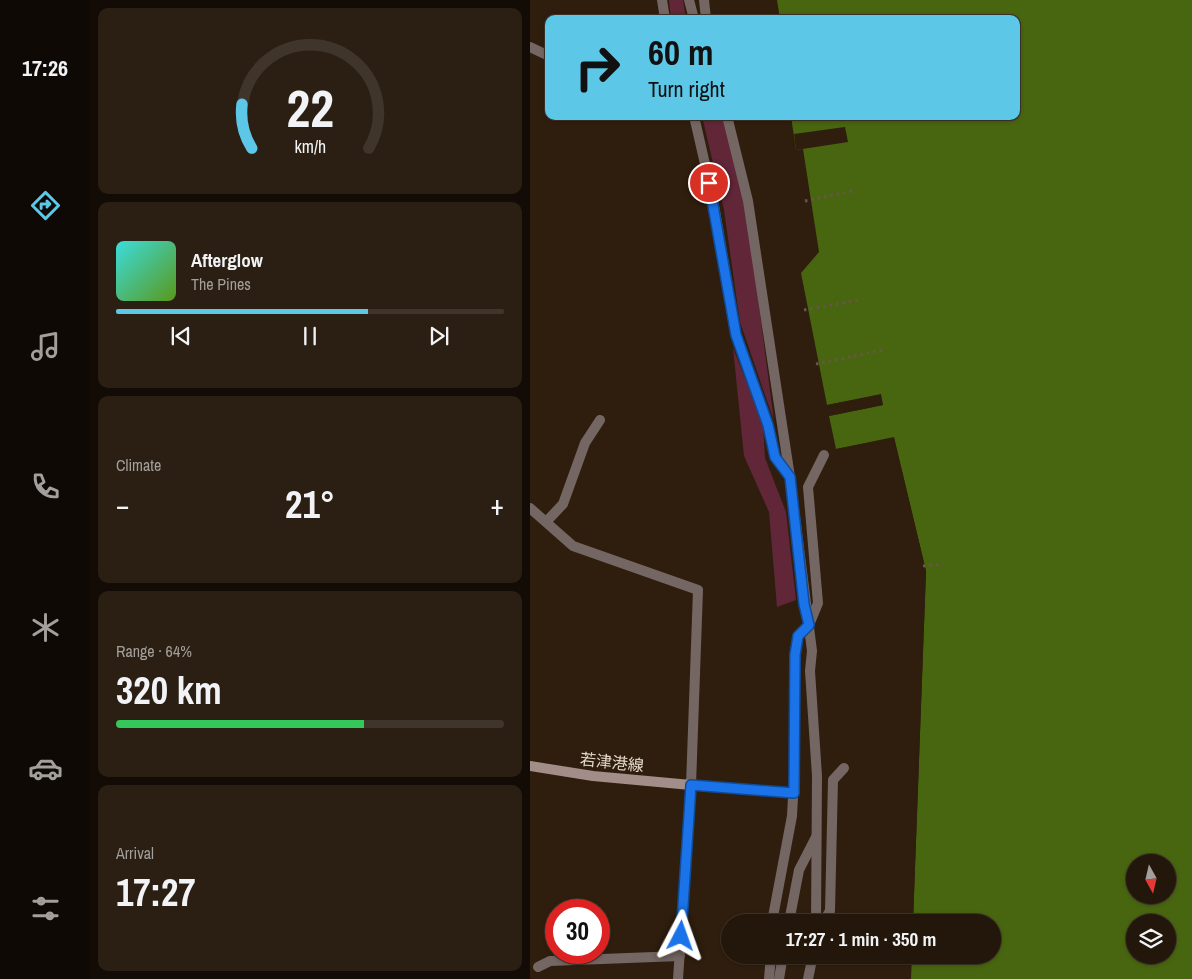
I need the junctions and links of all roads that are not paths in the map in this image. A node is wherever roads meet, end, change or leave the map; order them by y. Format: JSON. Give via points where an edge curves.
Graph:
{"nodes":[{"id":1,"x":662,"y":0,"type":"edge"},
{"id":2,"x":689,"y":0,"type":"edge"},
{"id":3,"x":704,"y":0,"type":"edge"},
{"id":4,"x":664,"y":15,"type":"edge"},
{"id":5,"x":693,"y":15,"type":"edge"},
{"id":6,"x":706,"y":15,"type":"edge"},
{"id":7,"x":530,"y":47,"type":"edge"},
{"id":8,"x":545,"y":54,"type":"edge"},
{"id":9,"x":695,"y":120,"type":"edge"},
{"id":10,"x":728,"y":120,"type":"edge"},
{"id":11,"x":600,"y":420,"type":"dead end"},
{"id":12,"x":824,"y":455,"type":"dead end"},
{"id":13,"x":790,"y":477,"type":"junction"},
{"id":14,"x":530,"y":508,"type":"edge"},
{"id":15,"x":546,"y":522,"type":"junction"},
{"id":16,"x":809,"y":625,"type":"junction"},
{"id":17,"x":530,"y":766,"type":"edge"},
{"id":18,"x":844,"y":768,"type":"dead end"},
{"id":19,"x":691,"y":785,"type":"junction"},
{"id":20,"x":794,"y":793,"type":"junction"},
{"id":21,"x":816,"y":838,"type":"junction"},
{"id":22,"x":774,"y":914,"type":"edge"},
{"id":23,"x":791,"y":914,"type":"edge"},
{"id":24,"x":816,"y":914,"type":"edge"},
{"id":25,"x":828,"y":914,"type":"edge"},
{"id":26,"x":680,"y":956,"type":"junction"},
{"id":27,"x":770,"y":964,"type":"edge"},
{"id":28,"x":782,"y":964,"type":"edge"},
{"id":29,"x":538,"y":967,"type":"dead end"},
{"id":30,"x":678,"y":979,"type":"edge"},
{"id":31,"x":768,"y":979,"type":"edge"},
{"id":32,"x":779,"y":979,"type":"edge"}],
"edges":[{"from":1,"to":4,"type":"street"},
{"from":2,"to":5,"type":"street"},
{"from":3,"to":6,"type":"street"},
{"from":7,"to":8,"type":"street"},
{"from":9,"to":13,"type":"street","via":[[713,199],[736,335],[768,425],[775,457]]},
{"from":10,"to":13,"type":"street","via":[[748,202]]},
{"from":11,"to":15,"type":"street","via":[[585,443],[563,504]]},
{"from":12,"to":16,"type":"street","via":[[808,487],[818,603]]},
{"from":13,"to":16,"type":"street"},
{"from":14,"to":15,"type":"street"},
{"from":15,"to":19,"type":"street","via":[[573,546],[698,590]]},
{"from":16,"to":20,"type":"street","via":[[798,636],[795,655]]},
{"from":16,"to":21,"type":"street","via":[[817,776]]},
{"from":17,"to":19,"type":"main road","name":"若津港線","via":[[593,776]]},
{"from":18,"to":25,"type":"street","via":[[833,780]]},
{"from":19,"to":20,"type":"street"},
{"from":19,"to":26,"type":"street"},
{"from":20,"to":22,"type":"street"},
{"from":21,"to":23,"type":"street","via":[[799,870]]},
{"from":21,"to":24,"type":"street"},
{"from":26,"to":29,"type":"street","via":[[550,961]]},
{"from":26,"to":30,"type":"street"},
{"from":27,"to":31,"type":"street"},
{"from":28,"to":32,"type":"street"}]}
